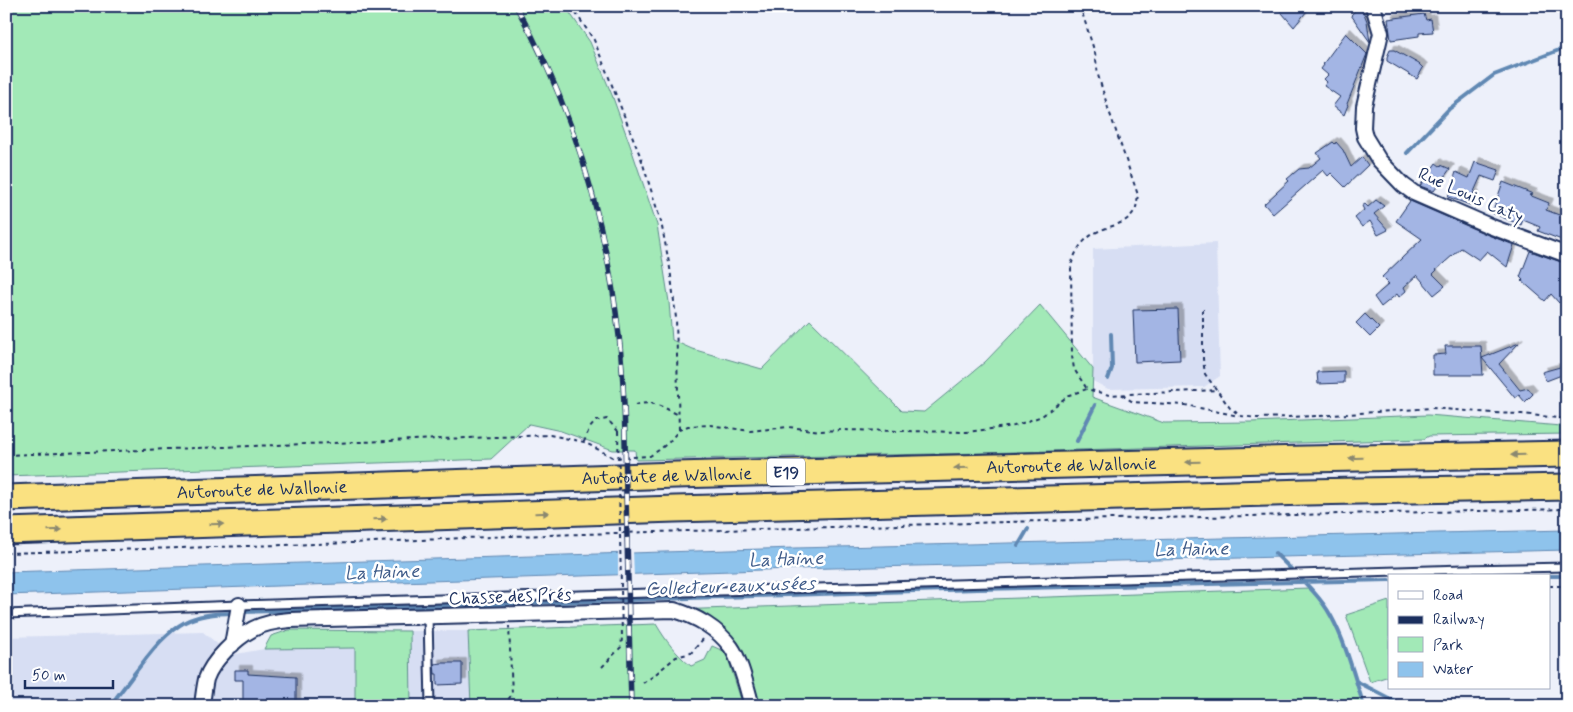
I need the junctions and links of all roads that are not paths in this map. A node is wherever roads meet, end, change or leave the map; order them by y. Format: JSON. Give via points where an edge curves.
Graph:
{"nodes":[{"id":1,"x":1374,"y":6,"type":"edge"},
{"id":2,"x":1567,"y":255,"type":"edge"},
{"id":3,"x":1567,"y":454,"type":"edge"},
{"id":4,"x":1567,"y":487,"type":"edge"},
{"id":5,"x":6,"y":498,"type":"edge"},
{"id":6,"x":6,"y":531,"type":"edge"},
{"id":7,"x":1567,"y":567,"type":"edge"},
{"id":8,"x":239,"y":604,"type":"junction"},
{"id":9,"x":6,"y":614,"type":"edge"},
{"id":10,"x":428,"y":616,"type":"junction"},
{"id":11,"x":228,"y":648,"type":"junction"},
{"id":12,"x":202,"y":706,"type":"edge"},
{"id":13,"x":430,"y":706,"type":"edge"},
{"id":14,"x":752,"y":706,"type":"edge"}],
"edges":[{"from":1,"to":2,"type":"street","name":"Rue Louis Caty","via":[[1381,33],[1364,106],[1363,128],[1364,137],[1379,160],[1414,193],[1492,228]]},
{"from":3,"to":5,"type":"highway","name":"Autoroute de Wallonie","number":"E19","one_way":true,"via":[[676,475]]},
{"from":6,"to":4,"type":"highway","name":"Autoroute de Wallonie","number":"E19","one_way":true,"via":[[675,509]]},
{"from":7,"to":8,"type":"lane"},
{"from":8,"to":9,"type":"lane"},
{"from":8,"to":11,"type":"street"},
{"from":10,"to":11,"type":"street","name":"Chasse des Prés","via":[[277,622],[252,629]]},
{"from":10,"to":13,"type":"lane"},
{"from":10,"to":14,"type":"street","name":"Chasse des Prés","via":[[674,610],[685,613],[712,629],[732,649]]},
{"from":11,"to":12,"type":"street","via":[[207,678]]}]}
